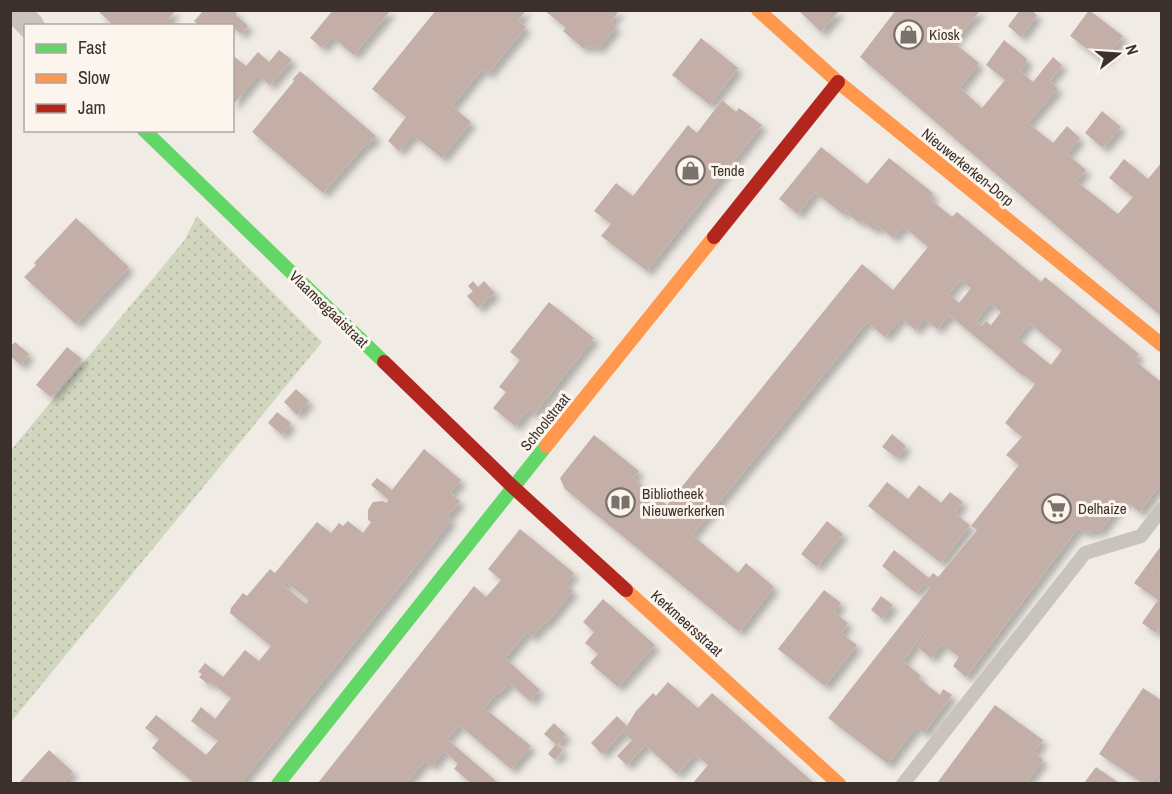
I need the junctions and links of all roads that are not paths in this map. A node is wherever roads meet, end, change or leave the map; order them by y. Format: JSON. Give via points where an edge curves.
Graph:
{"nodes":[{"id":1,"x":15,"y":10,"type":"edge"},
{"id":2,"x":758,"y":10,"type":"edge"},
{"id":3,"x":30,"y":24,"type":"edge"},
{"id":4,"x":838,"y":82,"type":"junction"},
{"id":5,"x":146,"y":132,"type":"edge"},
{"id":6,"x":1161,"y":345,"type":"edge"},
{"id":7,"x":513,"y":488,"type":"junction"},
{"id":8,"x":1161,"y":509,"type":"edge"},
{"id":9,"x":279,"y":783,"type":"edge"},
{"id":10,"x":839,"y":783,"type":"edge"},
{"id":11,"x":903,"y":783,"type":"edge"}],
"edges":[{"from":1,"to":3,"type":"street"},
{"from":2,"to":4,"type":"street","name":"Nieuwerkerken-Dorp"},
{"from":4,"to":6,"type":"street","name":"Nieuwerkerken-Dorp"},
{"from":4,"to":7,"type":"street","name":"Schoolstraat"},
{"from":5,"to":7,"type":"street","name":"Vlaamsegaaistraat"},
{"from":7,"to":9,"type":"street","name":"Schoolstraat"},
{"from":7,"to":10,"type":"street","name":"Kerkmeersstraat"},
{"from":8,"to":11,"type":"lane","via":[[1141,536],[1085,553]]}]}
